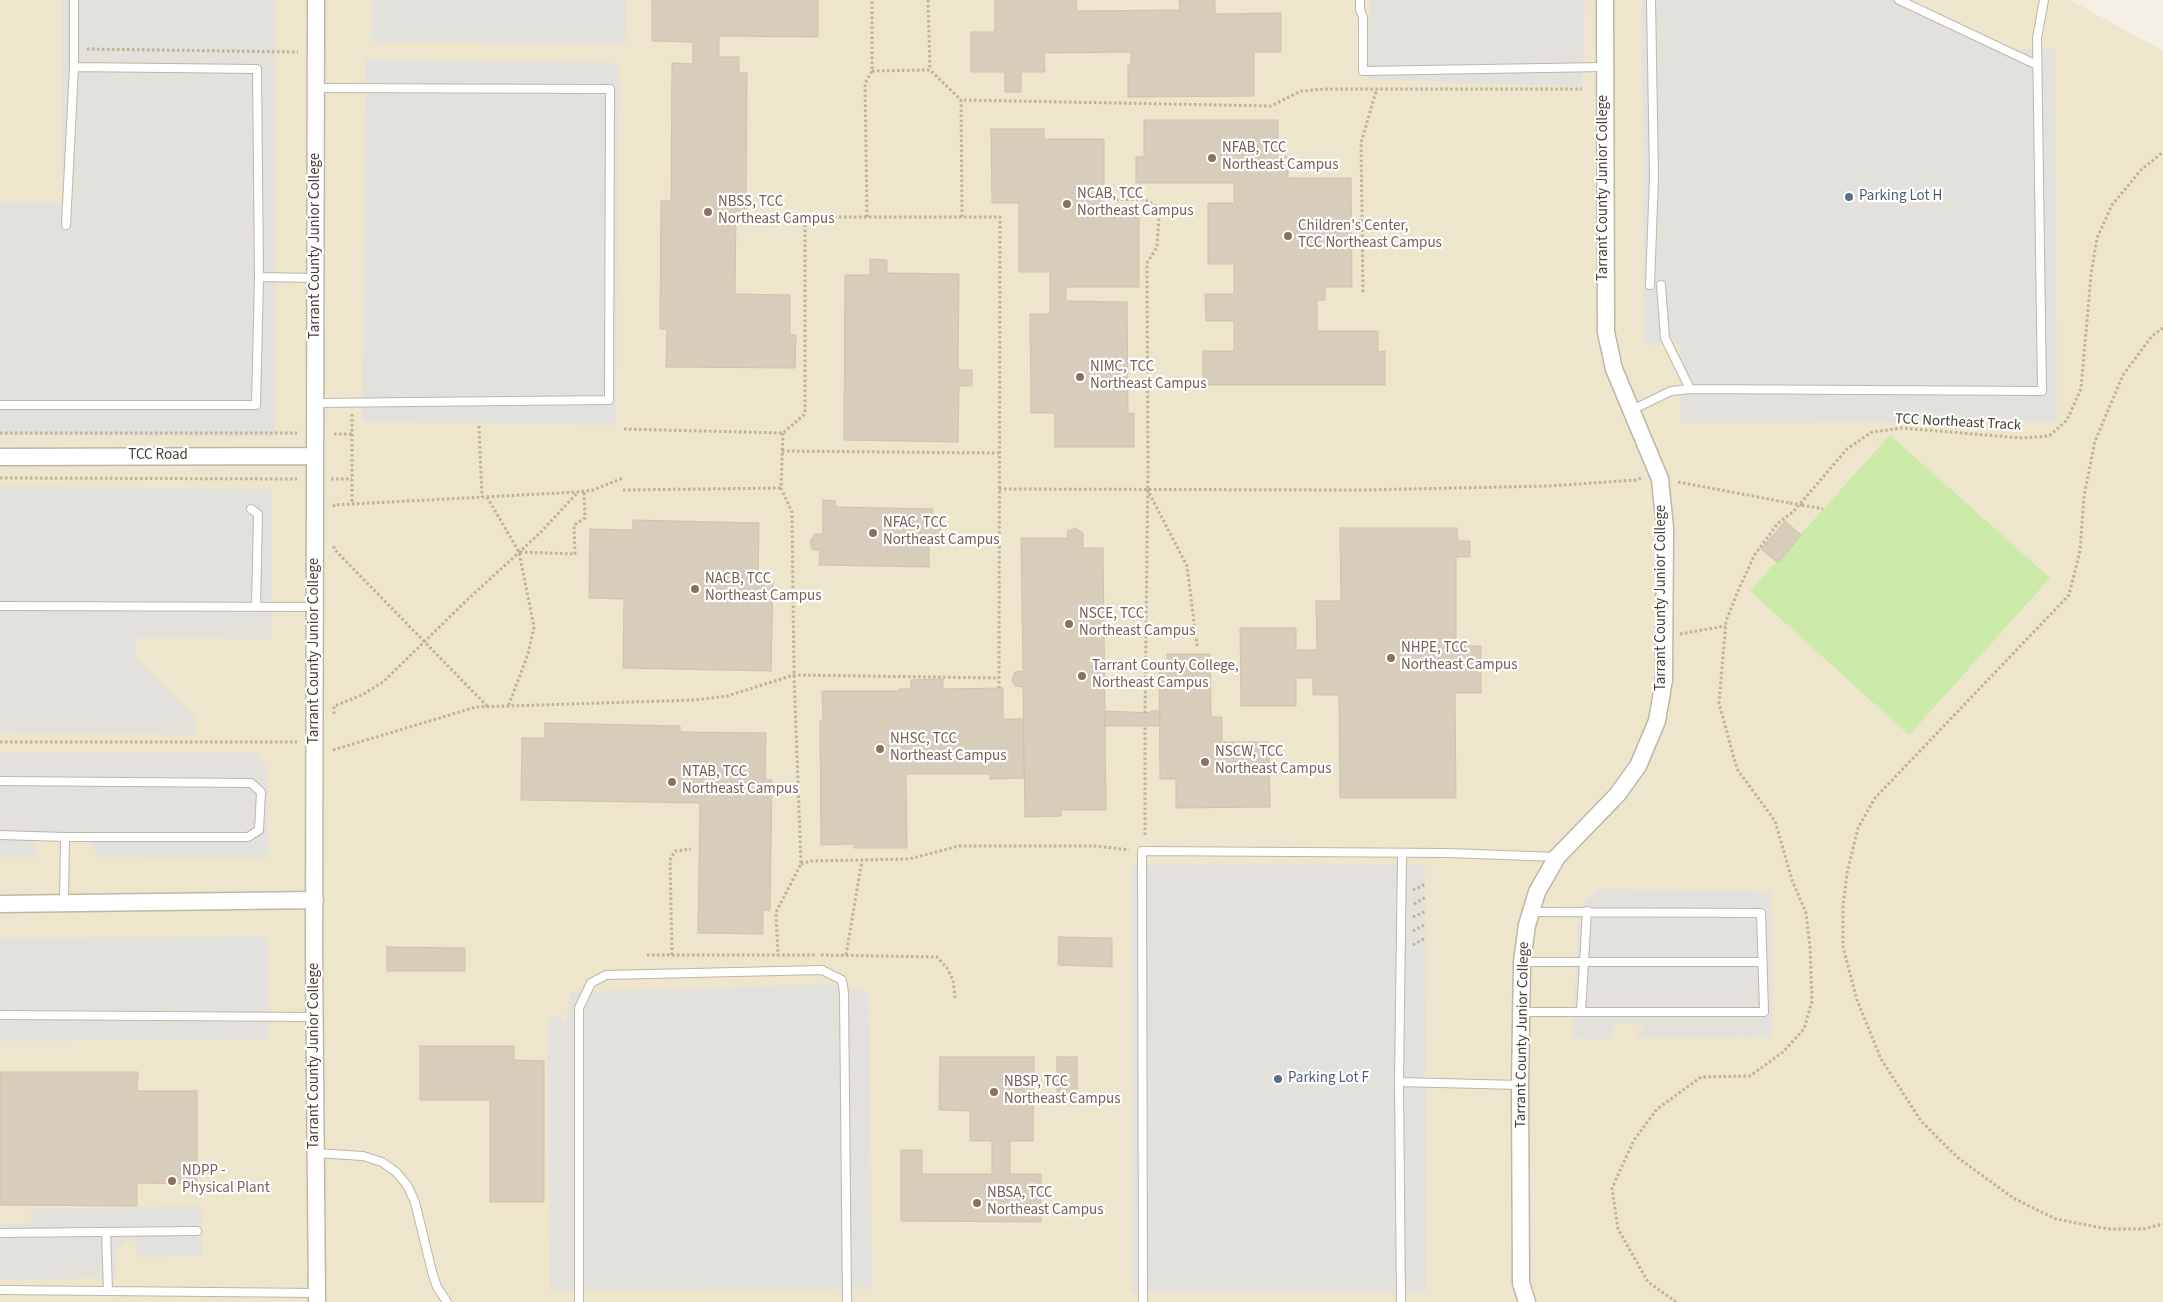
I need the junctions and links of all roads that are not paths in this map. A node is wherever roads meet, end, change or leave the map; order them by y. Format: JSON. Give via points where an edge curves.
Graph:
{"nodes":[{"id":1,"x":74,"y":0,"type":"edge"},
{"id":2,"x":316,"y":0,"type":"edge"},
{"id":3,"x":1360,"y":0,"type":"edge"},
{"id":4,"x":1606,"y":0,"type":"edge"},
{"id":5,"x":1651,"y":0,"type":"edge"},
{"id":6,"x":1900,"y":0,"type":"edge"},
{"id":7,"x":2044,"y":0,"type":"edge"},
{"id":8,"x":2037,"y":65,"type":"junction"},
{"id":9,"x":74,"y":67,"type":"junction"},
{"id":10,"x":1604,"y":67,"type":"junction"},
{"id":11,"x":316,"y":88,"type":"junction"},
{"id":12,"x":66,"y":225,"type":"dead end"},
{"id":13,"x":259,"y":277,"type":"junction"},
{"id":14,"x":316,"y":278,"type":"junction"},
{"id":15,"x":1650,"y":285,"type":"dead end"},
{"id":16,"x":1661,"y":285,"type":"dead end"},
{"id":17,"x":1690,"y":389,"type":"junction"},
{"id":18,"x":316,"y":403,"type":"junction"},
{"id":19,"x":0,"y":405,"type":"edge"},
{"id":20,"x":1632,"y":410,"type":"junction"},
{"id":21,"x":315,"y":456,"type":"junction"},
{"id":22,"x":0,"y":457,"type":"edge"},
{"id":23,"x":251,"y":509,"type":"dead end"},
{"id":24,"x":0,"y":606,"type":"edge"},
{"id":25,"x":256,"y":607,"type":"junction"},
{"id":26,"x":315,"y":607,"type":"junction"},
{"id":27,"x":0,"y":781,"type":"edge"},
{"id":28,"x":0,"y":835,"type":"edge"},
{"id":29,"x":65,"y":837,"type":"junction"},
{"id":30,"x":1402,"y":854,"type":"junction"},
{"id":31,"x":1557,"y":857,"type":"junction"},
{"id":32,"x":315,"y":900,"type":"junction"},
{"id":33,"x":64,"y":903,"type":"junction"},
{"id":34,"x":0,"y":904,"type":"edge"},
{"id":35,"x":1587,"y":911,"type":"junction"},
{"id":36,"x":1530,"y":912,"type":"junction"},
{"id":37,"x":1522,"y":962,"type":"junction"},
{"id":38,"x":1763,"y":962,"type":"junction"},
{"id":39,"x":1583,"y":963,"type":"junction"},
{"id":40,"x":1521,"y":1012,"type":"junction"},
{"id":41,"x":1581,"y":1012,"type":"junction"},
{"id":42,"x":0,"y":1016,"type":"edge"},
{"id":43,"x":314,"y":1017,"type":"junction"},
{"id":44,"x":1399,"y":1082,"type":"junction"},
{"id":45,"x":1520,"y":1085,"type":"junction"},
{"id":46,"x":316,"y":1153,"type":"junction"},
{"id":47,"x":197,"y":1231,"type":"dead end"},
{"id":48,"x":106,"y":1232,"type":"junction"},
{"id":49,"x":0,"y":1233,"type":"edge"},
{"id":50,"x":1521,"y":1283,"type":"junction"},
{"id":51,"x":0,"y":1290,"type":"edge"},
{"id":52,"x":108,"y":1291,"type":"junction"},
{"id":53,"x":317,"y":1297,"type":"edge"},
{"id":54,"x":447,"y":1302,"type":"edge"},
{"id":55,"x":579,"y":1302,"type":"edge"},
{"id":56,"x":847,"y":1302,"type":"edge"},
{"id":57,"x":1143,"y":1302,"type":"edge"},
{"id":58,"x":1401,"y":1302,"type":"edge"},
{"id":59,"x":1515,"y":1302,"type":"edge"},
{"id":60,"x":1527,"y":1302,"type":"edge"}],
"edges":[{"from":1,"to":9,"type":"lane"},
{"from":2,"to":11,"type":"street","name":"Tarrant County Junior College"},
{"from":3,"to":10,"type":"lane","via":[[1363,71]]},
{"from":4,"to":10,"type":"street","name":"Tarrant County Junior College"},
{"from":5,"to":15,"type":"lane","via":[[1654,177]]},
{"from":6,"to":8,"type":"lane"},
{"from":7,"to":8,"type":"lane","via":[[2037,38]]},
{"from":8,"to":17,"type":"lane","via":[[2042,391]]},
{"from":9,"to":12,"type":"lane"},
{"from":9,"to":13,"type":"lane","via":[[257,69]]},
{"from":10,"to":20,"type":"street","name":"Tarrant County Junior College","via":[[1605,322],[1614,369]]},
{"from":11,"to":14,"type":"street","name":"Tarrant County Junior College"},
{"from":11,"to":18,"type":"lane","via":[[610,89],[608,400]]},
{"from":13,"to":14,"type":"lane"},
{"from":13,"to":19,"type":"lane","via":[[256,405]]},
{"from":14,"to":18,"type":"street","name":"Tarrant County Junior College"},
{"from":16,"to":17,"type":"lane","via":[[1665,338]]},
{"from":17,"to":20,"type":"lane","via":[[1671,391]]},
{"from":18,"to":21,"type":"street","name":"Tarrant County Junior College"},
{"from":20,"to":31,"type":"street","name":"Tarrant County Junior College","via":[[1660,479],[1664,528],[1662,700],[1650,742],[1638,766],[1623,788]]},
{"from":21,"to":22,"type":"street","name":"TCC Road"},
{"from":21,"to":26,"type":"street","name":"Tarrant County Junior College"},
{"from":23,"to":25,"type":"lane","via":[[258,514]]},
{"from":24,"to":25,"type":"lane"},
{"from":25,"to":26,"type":"lane"},
{"from":26,"to":32,"type":"street","name":"Tarrant County Junior College"},
{"from":27,"to":29,"type":"lane","via":[[251,783],[261,792],[259,830],[248,837]]},
{"from":28,"to":29,"type":"lane"},
{"from":29,"to":33,"type":"lane"},
{"from":30,"to":31,"type":"lane"},
{"from":30,"to":44,"type":"lane"},
{"from":30,"to":57,"type":"lane","via":[[1142,851]]},
{"from":31,"to":36,"type":"street","name":"Tarrant County Junior College","via":[[1537,892]]},
{"from":32,"to":33,"type":"street"},
{"from":32,"to":43,"type":"street","name":"Tarrant County Junior College"},
{"from":33,"to":34,"type":"street"},
{"from":35,"to":36,"type":"lane"},
{"from":35,"to":38,"type":"lane","via":[[1761,913]]},
{"from":35,"to":39,"type":"lane"},
{"from":36,"to":37,"type":"street","name":"Tarrant County Junior College"},
{"from":37,"to":39,"type":"lane"},
{"from":37,"to":40,"type":"street","name":"Tarrant County Junior College"},
{"from":38,"to":39,"type":"lane"},
{"from":38,"to":41,"type":"lane","via":[[1764,1012]]},
{"from":39,"to":41,"type":"lane"},
{"from":40,"to":41,"type":"lane"},
{"from":40,"to":45,"type":"street","name":"Tarrant County Junior College"},
{"from":42,"to":43,"type":"lane"},
{"from":43,"to":46,"type":"street","name":"Tarrant County Junior College"},
{"from":44,"to":45,"type":"lane"},
{"from":44,"to":58,"type":"lane"},
{"from":45,"to":50,"type":"street","name":"Tarrant County Junior College"},
{"from":46,"to":53,"type":"street","name":"Tarrant County Junior College"},
{"from":46,"to":54,"type":"lane","via":[[363,1156],[382,1162],[396,1172],[415,1202],[432,1272]]},
{"from":47,"to":48,"type":"lane"},
{"from":48,"to":49,"type":"lane"},
{"from":48,"to":52,"type":"lane"},
{"from":50,"to":59,"type":"street","name":"Tarrant County Junior College"},
{"from":50,"to":60,"type":"street","name":"Tarrant County Junior College"},
{"from":51,"to":52,"type":"lane"},
{"from":52,"to":53,"type":"lane"},
{"from":55,"to":56,"type":"lane","via":[[579,1008],[591,984],[606,975],[822,970],[842,980],[844,993]]}]}
